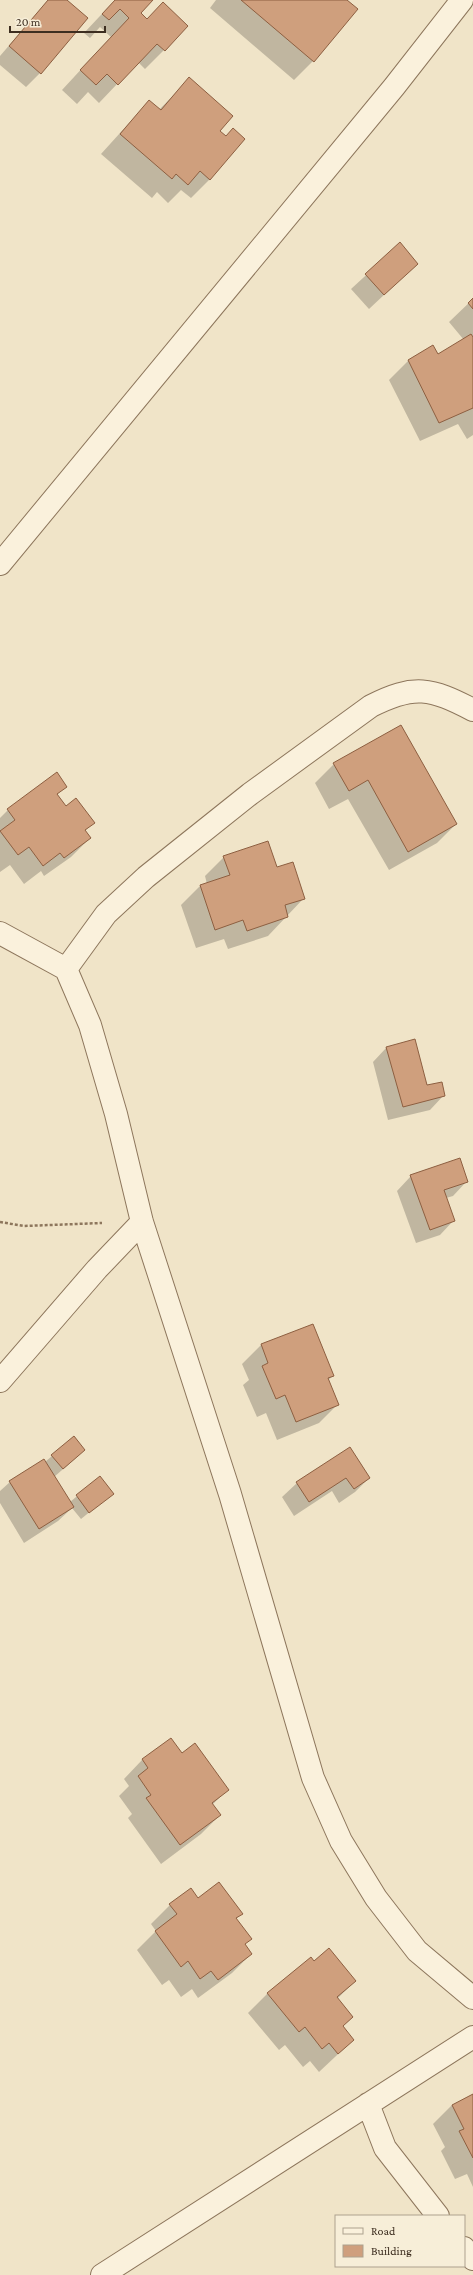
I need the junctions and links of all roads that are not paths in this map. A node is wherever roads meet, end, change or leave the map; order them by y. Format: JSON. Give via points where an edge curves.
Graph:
{"nodes":[{"id":1,"x":462,"y":0,"type":"edge"},
{"id":2,"x":0,"y":564,"type":"edge"},
{"id":3,"x":473,"y":710,"type":"edge"},
{"id":4,"x":0,"y":933,"type":"edge"},
{"id":5,"x":66,"y":969,"type":"junction"},
{"id":6,"x":137,"y":1227,"type":"junction"},
{"id":7,"x":0,"y":1381,"type":"edge"},
{"id":8,"x":473,"y":1998,"type":"edge"},
{"id":9,"x":473,"y":2037,"type":"edge"},
{"id":10,"x":368,"y":2104,"type":"junction"},
{"id":11,"x":437,"y":2215,"type":"edge"},
{"id":12,"x":465,"y":2249,"type":"edge"},
{"id":13,"x":473,"y":2259,"type":"edge"},
{"id":14,"x":102,"y":2275,"type":"edge"}],
"edges":[{"from":1,"to":2,"type":"street","via":[[394,87]]},
{"from":3,"to":5,"type":"street","via":[[444,695],[420,691],[393,695],[371,706],[250,794],[146,876],[106,914]]},
{"from":4,"to":5,"type":"street"},
{"from":5,"to":6,"type":"street","via":[[90,1025],[116,1114]]},
{"from":6,"to":7,"type":"street"},
{"from":6,"to":8,"type":"street","via":[[230,1494],[313,1778],[341,1841],[376,1898],[417,1951]]},
{"from":9,"to":10,"type":"street"},
{"from":10,"to":11,"type":"street","via":[[385,2148]]},
{"from":10,"to":14,"type":"street"},
{"from":12,"to":13,"type":"street"}]}
